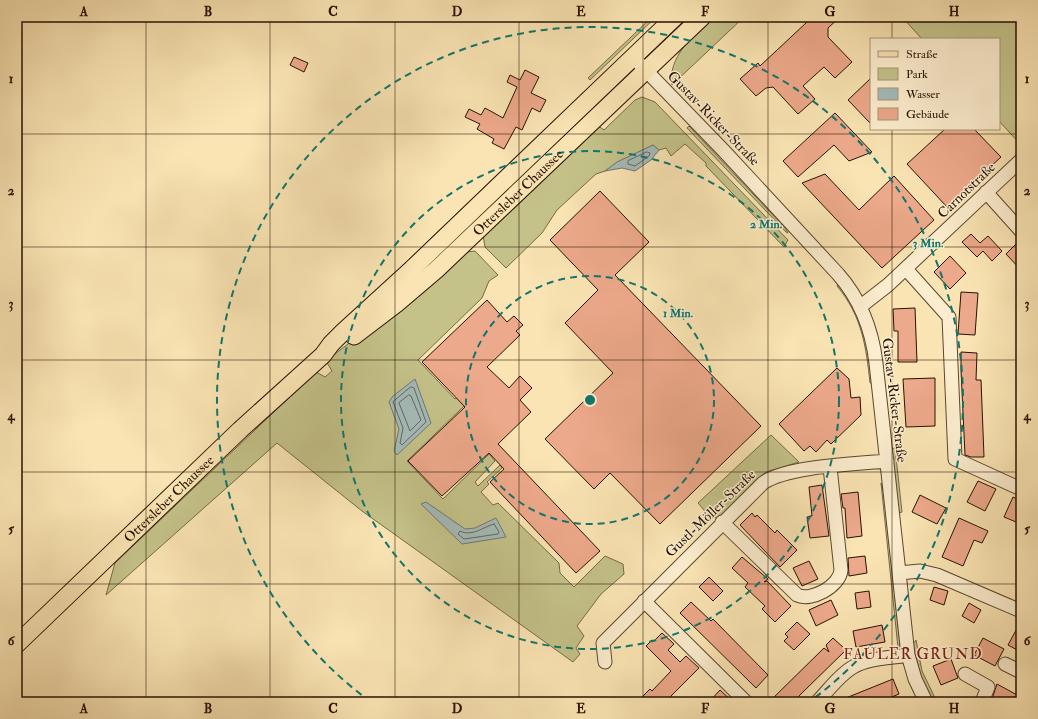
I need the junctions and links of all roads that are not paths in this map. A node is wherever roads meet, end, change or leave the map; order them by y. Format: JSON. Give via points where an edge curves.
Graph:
{"nodes":[{"id":1,"x":675,"y":17,"type":"edge"},
{"id":2,"x":702,"y":17,"type":"edge"},
{"id":3,"x":632,"y":57,"type":"junction"},
{"id":4,"x":645,"y":70,"type":"junction"},
{"id":5,"x":1021,"y":160,"type":"edge"},
{"id":6,"x":986,"y":192,"type":"junction"},
{"id":7,"x":1021,"y":231,"type":"edge"},
{"id":8,"x":906,"y":269,"type":"junction"},
{"id":9,"x":861,"y":306,"type":"junction"},
{"id":10,"x":323,"y":355,"type":"junction"},
{"id":11,"x":887,"y":461,"type":"junction"},
{"id":12,"x":830,"y":467,"type":"junction"},
{"id":13,"x":1021,"y":489,"type":"edge"},
{"id":14,"x":722,"y":522,"type":"junction"},
{"id":15,"x":899,"y":572,"type":"junction"},
{"id":16,"x":644,"y":601,"type":"junction"},
{"id":17,"x":1021,"y":611,"type":"edge"},
{"id":18,"x":17,"y":644,"type":"edge"},
{"id":19,"x":908,"y":655,"type":"junction"},
{"id":20,"x":605,"y":662,"type":"dead end"},
{"id":21,"x":1005,"y":664,"type":"dead end"},
{"id":22,"x":1021,"y":672,"type":"edge"},
{"id":23,"x":965,"y":674,"type":"dead end"},
{"id":24,"x":746,"y":702,"type":"edge"},
{"id":25,"x":817,"y":702,"type":"edge"},
{"id":26,"x":926,"y":702,"type":"edge"},
{"id":27,"x":982,"y":702,"type":"edge"}],
"edges":[{"from":1,"to":3,"type":"main road","name":"Ottersleber Chaussee"},
{"from":2,"to":4,"type":"main road","name":"Ottersleber Chaussee"},
{"from":3,"to":4,"type":"street","name":"Gustav-Ricker-Straße"},
{"from":3,"to":10,"type":"main road","name":"Ottersleber Chaussee","via":[[344,331]]},
{"from":4,"to":9,"type":"street","name":"Gustav-Ricker-Straße","via":[[845,282]]},
{"from":4,"to":10,"type":"main road","name":"Ottersleber Chaussee","via":[[430,276],[346,342]]},
{"from":5,"to":6,"type":"street","name":"Carnotstraße"},
{"from":6,"to":7,"type":"street"},
{"from":6,"to":8,"type":"street","name":"Carnotstraße"},
{"from":8,"to":9,"type":"street","name":"Carnotstraße"},
{"from":8,"to":13,"type":"street","via":[[949,317],[956,459]]},
{"from":9,"to":11,"type":"street","name":"Gustav-Ricker-Straße","via":[[874,350]]},
{"from":10,"to":18,"type":"main road","name":"Ottersleber Chaussee","via":[[240,430]]},
{"from":11,"to":12,"type":"street","name":"Gustl-Möller-Straße"},
{"from":11,"to":15,"type":"street","name":"Gustav-Ricker-Straße"},
{"from":12,"to":14,"type":"street","name":"Gustl-Möller-Straße","via":[[789,472],[772,477],[758,486]]},
{"from":12,"to":14,"type":"street","via":[[841,570],[839,579],[832,587],[810,597],[797,595]]},
{"from":14,"to":16,"type":"street","name":"Gustl-Möller-Straße"},
{"from":15,"to":17,"type":"street","via":[[920,571],[937,575]]},
{"from":15,"to":19,"type":"street","name":"Gustav-Ricker-Straße"},
{"from":16,"to":20,"type":"street","name":"Gustl-Möller-Straße","via":[[603,643]]},
{"from":16,"to":24,"type":"street"},
{"from":19,"to":25,"type":"street","via":[[855,666]]},
{"from":19,"to":26,"type":"street","name":"Gustav-Ricker-Straße","via":[[915,679]]},
{"from":21,"to":22,"type":"street"},
{"from":23,"to":27,"type":"street","via":[[988,687]]}]}
